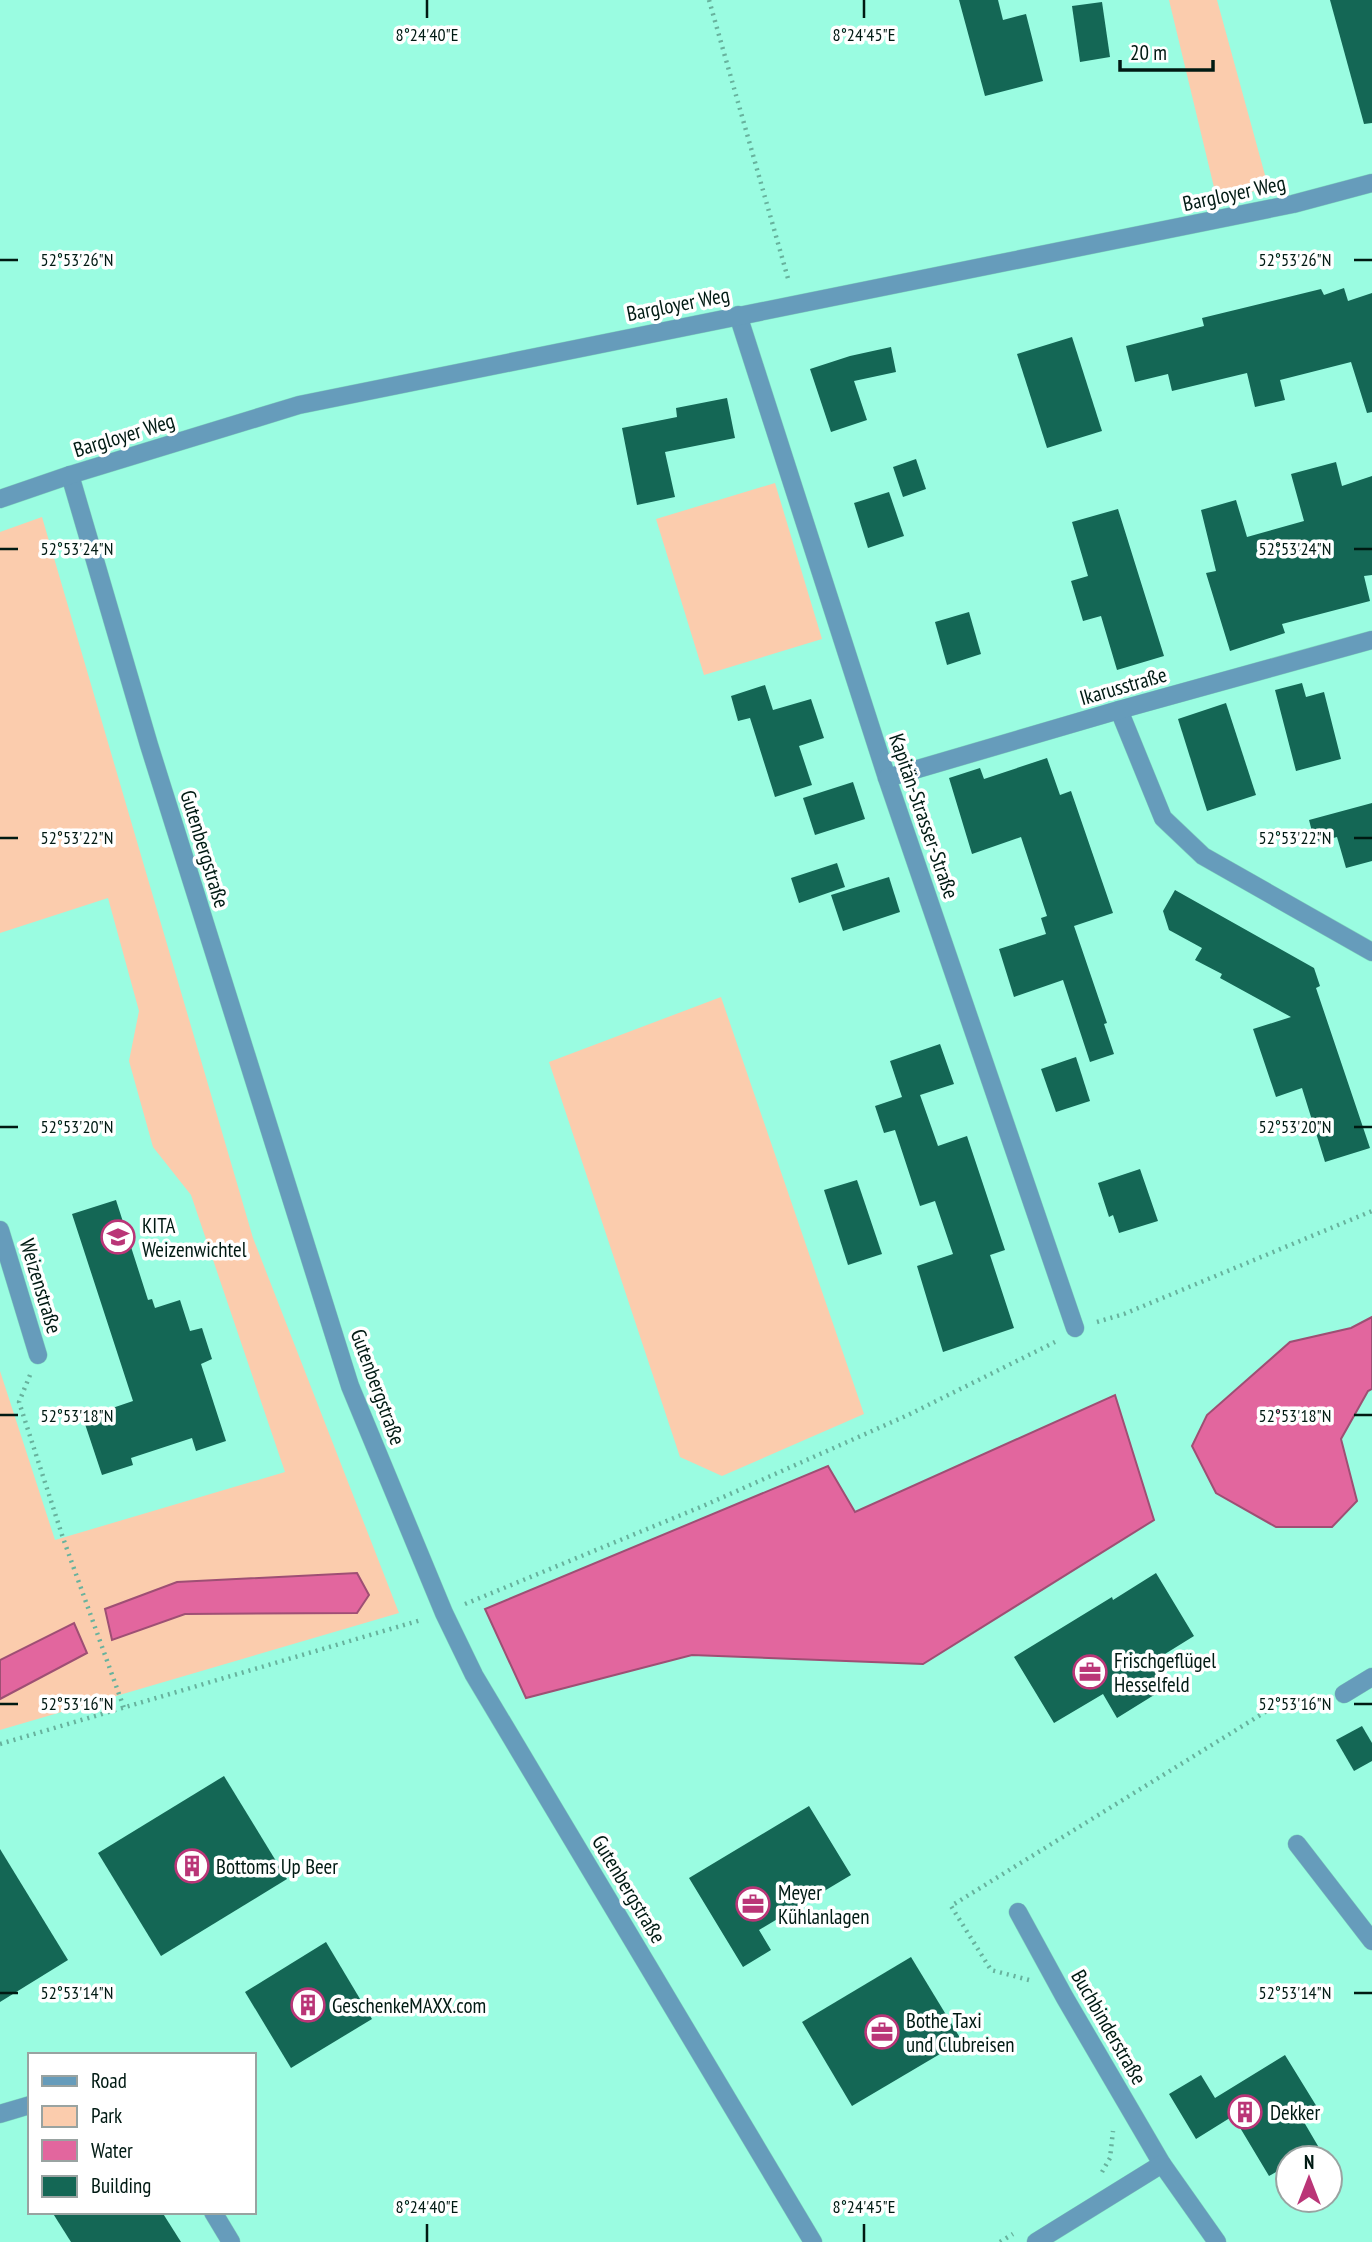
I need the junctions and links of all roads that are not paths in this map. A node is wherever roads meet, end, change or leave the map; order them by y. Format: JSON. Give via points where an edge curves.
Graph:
{"nodes":[{"id":1,"x":1372,"y":183,"type":"edge"},
{"id":2,"x":738,"y":315,"type":"junction"},
{"id":3,"x":70,"y":475,"type":"junction"},
{"id":4,"x":0,"y":499,"type":"edge"},
{"id":5,"x":1372,"y":640,"type":"edge"},
{"id":6,"x":1119,"y":710,"type":"junction"},
{"id":7,"x":887,"y":778,"type":"junction"},
{"id":8,"x":1372,"y":952,"type":"edge"},
{"id":9,"x":0,"y":1230,"type":"edge"},
{"id":10,"x":1076,"y":1328,"type":"road end"},
{"id":11,"x":38,"y":1355,"type":"road end"},
{"id":12,"x":1372,"y":1677,"type":"edge"},
{"id":13,"x":1344,"y":1694,"type":"road end"},
{"id":14,"x":1297,"y":1844,"type":"dead end"},
{"id":15,"x":1018,"y":1912,"type":"dead end"},
{"id":16,"x":1372,"y":1941,"type":"edge"},
{"id":17,"x":28,"y":2106,"type":"edge"},
{"id":18,"x":0,"y":2114,"type":"edge"},
{"id":19,"x":1162,"y":2164,"type":"junction"},
{"id":20,"x":214,"y":2214,"type":"edge"},
{"id":21,"x":231,"y":2242,"type":"edge"},
{"id":22,"x":813,"y":2242,"type":"edge"},
{"id":23,"x":1035,"y":2242,"type":"edge"},
{"id":24,"x":1216,"y":2242,"type":"edge"}],
"edges":[{"from":1,"to":2,"type":"street","name":"Bargloyer Weg","via":[[1293,205]]},
{"from":2,"to":3,"type":"street","name":"Bargloyer Weg","via":[[299,405]]},
{"from":2,"to":7,"type":"street","name":"Kapitän-Strasser-Straße"},
{"from":3,"to":4,"type":"street","name":"Bargloyer Weg"},
{"from":3,"to":22,"type":"street","name":"Gutenbergstraße","via":[[149,745],[350,1387],[444,1613],[474,1675]]},
{"from":5,"to":6,"type":"street","name":"Ikarusstraße"},
{"from":6,"to":7,"type":"street","name":"Ikarusstraße"},
{"from":6,"to":8,"type":"street","via":[[1163,818],[1203,856]]},
{"from":7,"to":10,"type":"street","name":"Kapitän-Strasser-Straße"},
{"from":9,"to":11,"type":"street","name":"Weizenstraße"},
{"from":12,"to":13,"type":"street"},
{"from":14,"to":16,"type":"street"},
{"from":15,"to":19,"type":"street","name":"Buchbinderstraße"},
{"from":17,"to":18,"type":"street"},
{"from":19,"to":23,"type":"street"},
{"from":19,"to":24,"type":"street","name":"Buchbinderstraße"},
{"from":20,"to":21,"type":"street"}]}
